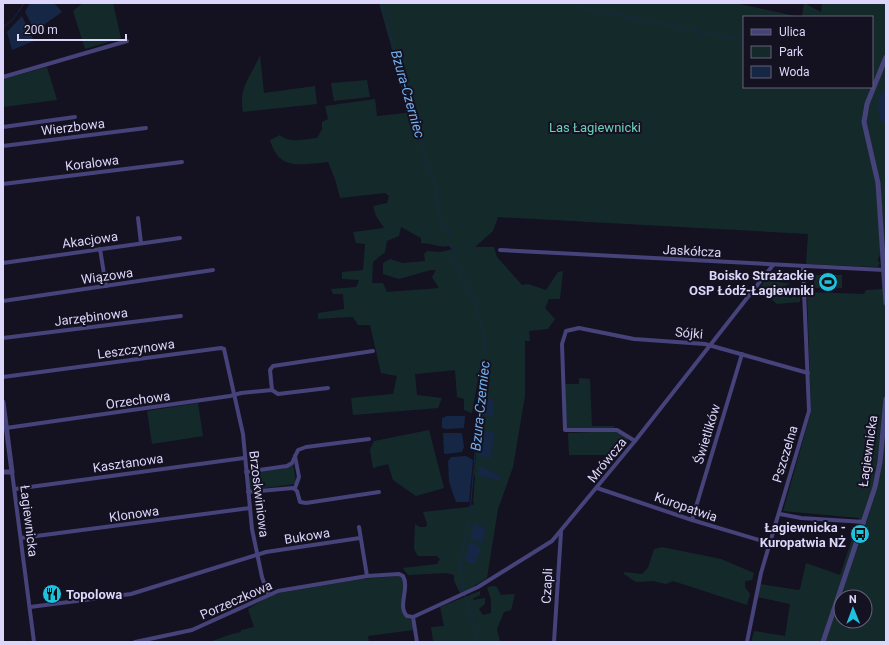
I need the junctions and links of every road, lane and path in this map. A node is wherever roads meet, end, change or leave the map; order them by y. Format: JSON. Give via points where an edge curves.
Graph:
{"nodes":[{"id":1,"x":127,"y":41,"type":"dead end"},
{"id":2,"x":886,"y":57,"type":"edge"},
{"id":3,"x":3,"y":77,"type":"edge"},
{"id":4,"x":873,"y":87,"type":"edge"},
{"id":5,"x":872,"y":88,"type":"edge"},
{"id":6,"x":75,"y":117,"type":"dead end"},
{"id":7,"x":3,"y":127,"type":"edge"},
{"id":8,"x":146,"y":128,"type":"dead end"},
{"id":9,"x":3,"y":146,"type":"edge"},
{"id":10,"x":182,"y":162,"type":"dead end"},
{"id":11,"x":3,"y":184,"type":"edge"},
{"id":12,"x":138,"y":218,"type":"dead end"},
{"id":13,"x":180,"y":238,"type":"dead end"},
{"id":14,"x":141,"y":243,"type":"junction"},
{"id":15,"x":100,"y":249,"type":"junction"},
{"id":16,"x":500,"y":250,"type":"dead end"},
{"id":17,"x":3,"y":263,"type":"edge"},
{"id":18,"x":773,"y":265,"type":"junction"},
{"id":19,"x":804,"y":266,"type":"junction"},
{"id":20,"x":213,"y":270,"type":"dead end"},
{"id":21,"x":884,"y":270,"type":"junction"},
{"id":22,"x":106,"y":286,"type":"junction"},
{"id":23,"x":3,"y":301,"type":"edge"},
{"id":24,"x":886,"y":303,"type":"edge"},
{"id":25,"x":181,"y":316,"type":"dead end"},
{"id":26,"x":3,"y":338,"type":"edge"},
{"id":27,"x":710,"y":345,"type":"junction"},
{"id":28,"x":373,"y":352,"type":"dead end"},
{"id":29,"x":742,"y":354,"type":"junction"},
{"id":30,"x":808,"y":373,"type":"junction"},
{"id":31,"x":3,"y":377,"type":"edge"},
{"id":32,"x":328,"y":388,"type":"dead end"},
{"id":33,"x":272,"y":390,"type":"junction"},
{"id":34,"x":234,"y":396,"type":"junction"},
{"id":35,"x":886,"y":398,"type":"edge"},
{"id":36,"x":3,"y":402,"type":"edge"},
{"id":37,"x":6,"y":428,"type":"junction"},
{"id":38,"x":369,"y":439,"type":"dead end"},
{"id":39,"x":635,"y":441,"type":"junction"},
{"id":40,"x":295,"y":455,"type":"junction"},
{"id":41,"x":244,"y":458,"type":"junction"},
{"id":42,"x":3,"y":472,"type":"edge"},
{"id":43,"x":12,"y":472,"type":"junction"},
{"id":44,"x":246,"y":472,"type":"junction"},
{"id":45,"x":295,"y":488,"type":"junction"},
{"id":46,"x":597,"y":488,"type":"junction"},
{"id":47,"x":15,"y":489,"type":"junction"},
{"id":48,"x":248,"y":492,"type":"junction"},
{"id":49,"x":378,"y":492,"type":"dead end"},
{"id":50,"x":250,"y":508,"type":"junction"},
{"id":51,"x":780,"y":514,"type":"junction"},
{"id":52,"x":692,"y":520,"type":"junction"},
{"id":53,"x":864,"y":522,"type":"junction"},
{"id":54,"x":359,"y":527,"type":"dead end"},
{"id":55,"x":561,"y":532,"type":"junction"},
{"id":56,"x":21,"y":538,"type":"junction"},
{"id":57,"x":360,"y":538,"type":"junction"},
{"id":58,"x":551,"y":542,"type":"junction"},
{"id":59,"x":769,"y":543,"type":"junction"},
{"id":60,"x":559,"y":546,"type":"junction"},
{"id":61,"x":258,"y":555,"type":"junction"},
{"id":62,"x":367,"y":576,"type":"junction"},
{"id":63,"x":268,"y":594,"type":"junction"},
{"id":64,"x":30,"y":607,"type":"junction"},
{"id":65,"x":413,"y":617,"type":"junction"},
{"id":66,"x":34,"y":642,"type":"edge"},
{"id":67,"x":135,"y":642,"type":"edge"},
{"id":68,"x":417,"y":642,"type":"edge"},
{"id":69,"x":554,"y":642,"type":"edge"},
{"id":70,"x":747,"y":642,"type":"edge"},
{"id":71,"x":823,"y":642,"type":"edge"}],
"edges":[{"from":1,"to":3,"type":"street"},
{"from":2,"to":4,"type":"street"},
{"from":5,"to":21,"type":"street","via":[[864,122],[878,184]]},
{"from":6,"to":7,"type":"street"},
{"from":8,"to":9,"type":"street","name":"Wierzbowa"},
{"from":10,"to":11,"type":"street","name":"Koralowa"},
{"from":12,"to":14,"type":"street"},
{"from":13,"to":14,"type":"street","name":"Akacjowa"},
{"from":14,"to":15,"type":"street","name":"Akacjowa"},
{"from":15,"to":17,"type":"street","name":"Akacjowa"},
{"from":15,"to":22,"type":"street"},
{"from":16,"to":18,"type":"street","name":"Jaskółcza"},
{"from":18,"to":19,"type":"street","name":"Jaskółcza"},
{"from":18,"to":27,"type":"street","name":"Mrówcza"},
{"from":19,"to":21,"type":"street","name":"Jaskółcza"},
{"from":19,"to":30,"type":"street","name":"Pszczelna"},
{"from":20,"to":22,"type":"street","name":"Wiązowa"},
{"from":21,"to":24,"type":"street"},
{"from":22,"to":23,"type":"street","name":"Wiązowa"},
{"from":25,"to":26,"type":"street","name":"Jarzębinowa"},
{"from":27,"to":29,"type":"street","name":"Sójki"},
{"from":27,"to":39,"type":"street","name":"Mrówcza"},
{"from":27,"to":39,"type":"street","name":"Sójki","via":[[634,339],[579,328],[566,331],[562,344],[565,430],[617,430]]},
{"from":28,"to":33,"type":"street","via":[[273,366],[270,370]]},
{"from":29,"to":30,"type":"street","name":"Sójki"},
{"from":29,"to":52,"type":"street","name":"Świetlików"},
{"from":30,"to":51,"type":"street","name":"Pszczelna","via":[[808,411]]},
{"from":31,"to":34,"type":"street","name":"Leszczynowa","via":[[220,348],[225,350]]},
{"from":32,"to":33,"type":"street","name":"Orzechowa","via":[[278,394]]},
{"from":33,"to":34,"type":"street","name":"Orzechowa"},
{"from":34,"to":37,"type":"street","name":"Orzechowa"},
{"from":34,"to":41,"type":"street","name":"Brzoskwiniowa","via":[[240,416]]},
{"from":35,"to":53,"type":"street","name":"Łagiewnicka","via":[[878,470]]},
{"from":36,"to":37,"type":"street","name":"Łagiewnicka"},
{"from":37,"to":43,"type":"street","name":"Łagiewnicka"},
{"from":38,"to":40,"type":"street","via":[[306,447],[298,450]]},
{"from":39,"to":46,"type":"street","name":"Mrówcza"},
{"from":40,"to":44,"type":"street","via":[[292,463],[284,468]]},
{"from":40,"to":45,"type":"street","via":[[299,477]]},
{"from":41,"to":44,"type":"street","name":"Brzoskwiniowa"},
{"from":41,"to":47,"type":"street","name":"Kasztanowa"},
{"from":42,"to":43,"type":"street"},
{"from":43,"to":47,"type":"street","name":"Łagiewnicka"},
{"from":44,"to":48,"type":"street","name":"Brzoskwiniowa"},
{"from":45,"to":48,"type":"street"},
{"from":45,"to":49,"type":"street","via":[[302,503]]},
{"from":46,"to":52,"type":"street","name":"Kuropatwia"},
{"from":46,"to":55,"type":"street","name":"Mrówcza"},
{"from":47,"to":56,"type":"street","name":"Łagiewnicka"},
{"from":48,"to":50,"type":"street","name":"Brzoskwiniowa"},
{"from":50,"to":56,"type":"street","name":"Klonowa"},
{"from":50,"to":61,"type":"street","name":"Brzoskwiniowa"},
{"from":51,"to":53,"type":"street"},
{"from":51,"to":59,"type":"street","name":"Pszczelna"},
{"from":52,"to":59,"type":"street","name":"Kuropatwia"},
{"from":53,"to":71,"type":"street","name":"Łagiewnicka"},
{"from":54,"to":57,"type":"street"},
{"from":55,"to":58,"type":"street","name":"Mrówcza"},
{"from":55,"to":60,"type":"street","name":"Czapli"},
{"from":56,"to":64,"type":"street","name":"Łagiewnicka"},
{"from":57,"to":61,"type":"street","name":"Bukowa"},
{"from":57,"to":62,"type":"street"},
{"from":58,"to":60,"type":"street"},
{"from":58,"to":65,"type":"street","name":"Mrówcza","via":[[461,596]]},
{"from":59,"to":70,"type":"street","name":"Pszczelna"},
{"from":60,"to":69,"type":"street","name":"Czapli"},
{"from":61,"to":63,"type":"street","name":"Brzoskwiniowa"},
{"from":61,"to":64,"type":"street","via":[[136,593]]},
{"from":62,"to":63,"type":"street","name":"Porzeczkowa"},
{"from":62,"to":65,"type":"street","name":"Porzeczkowa","via":[[402,574],[405,578],[404,612],[407,616]]},
{"from":63,"to":67,"type":"street","name":"Porzeczkowa","via":[[256,602],[192,630]]},
{"from":64,"to":66,"type":"street","name":"Łagiewnicka"},
{"from":65,"to":68,"type":"street"}]}
